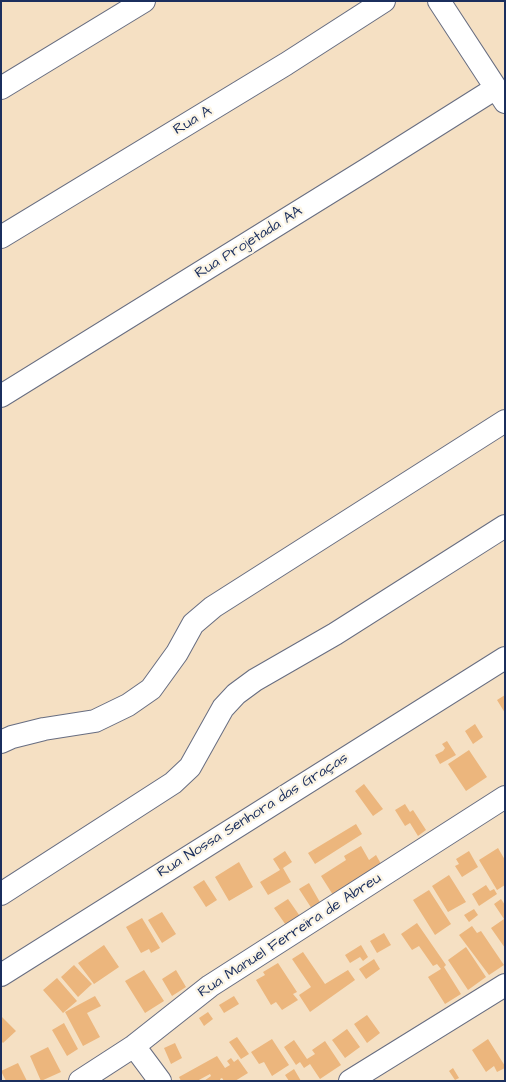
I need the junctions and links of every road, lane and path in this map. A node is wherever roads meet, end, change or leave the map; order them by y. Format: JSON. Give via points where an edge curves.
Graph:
{"nodes":[{"id":1,"x":144,"y":1,"type":"edge"},
{"id":2,"x":384,"y":1,"type":"edge"},
{"id":3,"x":439,"y":1,"type":"edge"},
{"id":4,"x":1,"y":88,"type":"edge"},
{"id":5,"x":500,"y":95,"type":"edge"},
{"id":6,"x":1,"y":237,"type":"edge"},
{"id":7,"x":1,"y":396,"type":"edge"},
{"id":8,"x":505,"y":421,"type":"edge"},
{"id":9,"x":505,"y":526,"type":"edge"},
{"id":10,"x":505,"y":658,"type":"edge"},
{"id":11,"x":1,"y":742,"type":"edge"},
{"id":12,"x":505,"y":796,"type":"edge"},
{"id":13,"x":1,"y":894,"type":"edge"},
{"id":14,"x":1,"y":975,"type":"edge"},
{"id":15,"x":505,"y":985,"type":"edge"},
{"id":16,"x":134,"y":1046,"type":"junction"},
{"id":17,"x":80,"y":1081,"type":"edge"},
{"id":18,"x":160,"y":1081,"type":"edge"},
{"id":19,"x":350,"y":1081,"type":"edge"}],
"edges":[{"from":1,"to":4,"type":"street"},
{"from":2,"to":6,"type":"street","name":"Rua A"},
{"from":3,"to":5,"type":"street"},
{"from":5,"to":7,"type":"street","name":"Rua Projetada AA","via":[[369,168]]},
{"from":8,"to":11,"type":"street","via":[[212,607],[193,624],[151,689],[128,705],[96,721],[44,729]]},
{"from":9,"to":13,"type":"street","via":[[335,634],[255,680],[224,708],[190,767],[173,782]]},
{"from":10,"to":14,"type":"street","name":"Rua Nossa Senhora das Graças"},
{"from":12,"to":16,"type":"street","name":"Rua Manuel Ferreira de Abreu","via":[[210,986]]},
{"from":15,"to":19,"type":"street"},
{"from":16,"to":17,"type":"street","name":"Rua Manuel Ferreira de Abreu"},
{"from":16,"to":18,"type":"street"}]}
